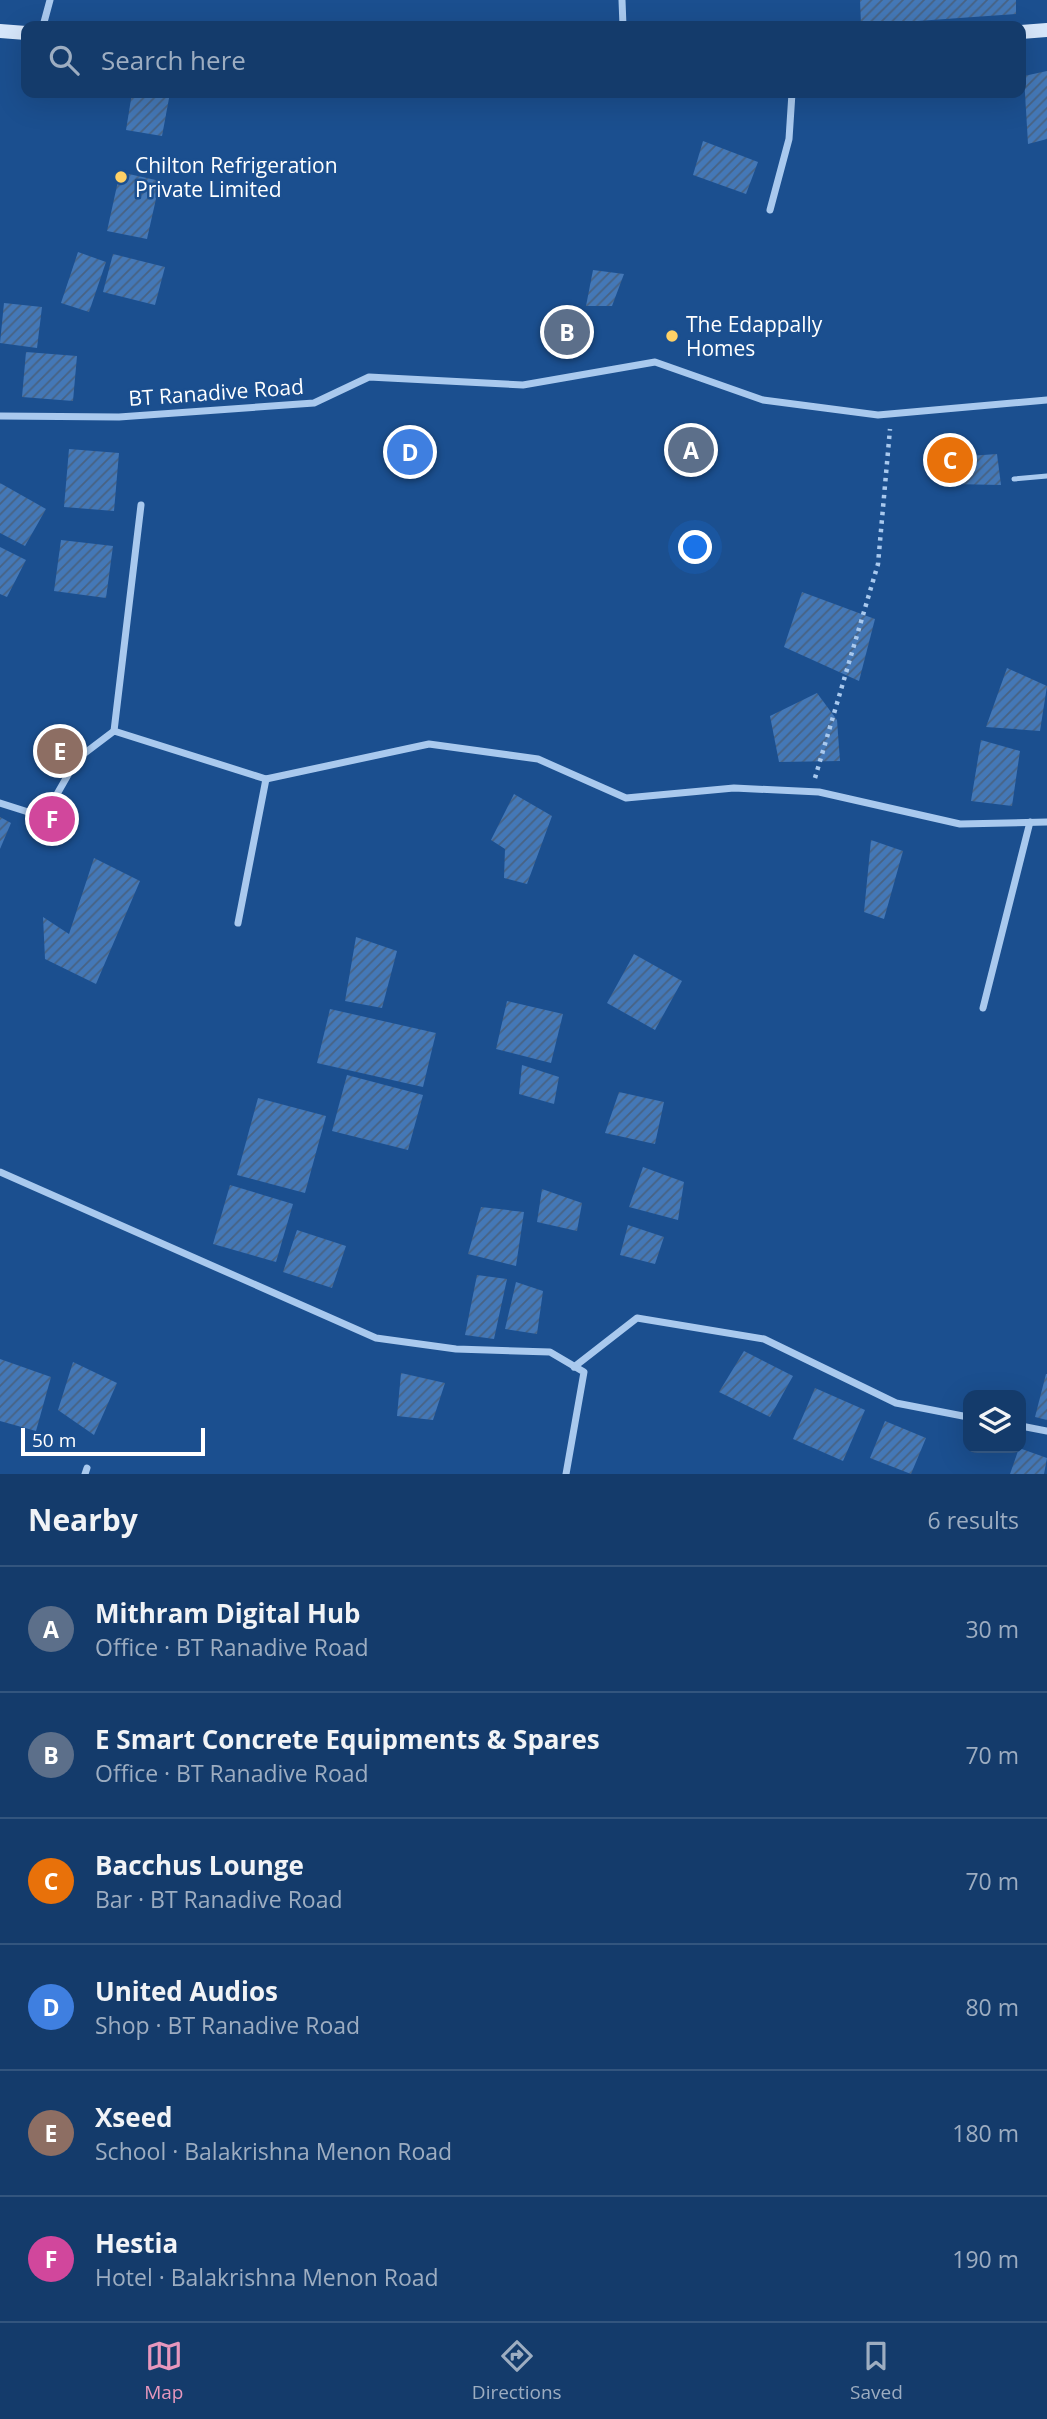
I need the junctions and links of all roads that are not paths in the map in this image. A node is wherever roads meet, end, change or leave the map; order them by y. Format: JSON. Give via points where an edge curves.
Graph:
{"nodes":[{"id":1,"x":50,"y":0,"type":"edge"},
{"id":2,"x":622,"y":0,"type":"edge"},
{"id":3,"x":44,"y":21,"type":"edge"},
{"id":4,"x":623,"y":21,"type":"edge"},
{"id":5,"x":1047,"y":30,"type":"edge"},
{"id":6,"x":0,"y":32,"type":"edge"},
{"id":7,"x":1026,"y":32,"type":"edge"},
{"id":8,"x":21,"y":33,"type":"edge"},
{"id":9,"x":792,"y":98,"type":"edge"},
{"id":10,"x":771,"y":210,"type":"dead end"},
{"id":11,"x":1047,"y":400,"type":"edge"},
{"id":12,"x":0,"y":416,"type":"edge"},
{"id":13,"x":1047,"y":476,"type":"edge"},
{"id":14,"x":1014,"y":479,"type":"dead end"},
{"id":15,"x":141,"y":505,"type":"dead end"},
{"id":16,"x":114,"y":731,"type":"junction"},
{"id":17,"x":266,"y":779,"type":"junction"},
{"id":18,"x":0,"y":803,"type":"edge"},
{"id":19,"x":1030,"y":822,"type":"junction"},
{"id":20,"x":1047,"y":822,"type":"edge"},
{"id":21,"x":238,"y":923,"type":"dead end"},
{"id":22,"x":982,"y":1008,"type":"dead end"},
{"id":23,"x":0,"y":1172,"type":"edge"},
{"id":24,"x":574,"y":1367,"type":"junction"},
{"id":25,"x":963,"y":1416,"type":"edge"},
{"id":26,"x":1026,"y":1427,"type":"edge"},
{"id":27,"x":1047,"y":1431,"type":"edge"},
{"id":28,"x":566,"y":1474,"type":"edge"}],
"edges":[{"from":1,"to":3,"type":"street"},
{"from":2,"to":4,"type":"street"},
{"from":5,"to":7,"type":"street"},
{"from":6,"to":8,"type":"street"},
{"from":9,"to":10,"type":"street","via":[[789,139]]},
{"from":11,"to":12,"type":"street","name":"BT Ranadive Road","via":[[878,415],[763,400],[655,362],[523,386],[369,377],[314,403],[140,416]]},
{"from":13,"to":14,"type":"lane"},
{"from":15,"to":16,"type":"street"},
{"from":16,"to":17,"type":"street"},
{"from":16,"to":18,"type":"street","via":[[77,759],[44,817]]},
{"from":17,"to":19,"type":"street","via":[[429,744],[538,759],[626,798],[734,788],[811,792],[960,824]]},
{"from":17,"to":21,"type":"street"},
{"from":19,"to":20,"type":"street"},
{"from":19,"to":22,"type":"street"},
{"from":23,"to":24,"type":"street","via":[[376,1338],[456,1349],[550,1352]]},
{"from":24,"to":25,"type":"street","via":[[637,1318],[764,1339],[896,1404]]},
{"from":24,"to":28,"type":"street","via":[[584,1372]]},
{"from":26,"to":27,"type":"street"}]}
